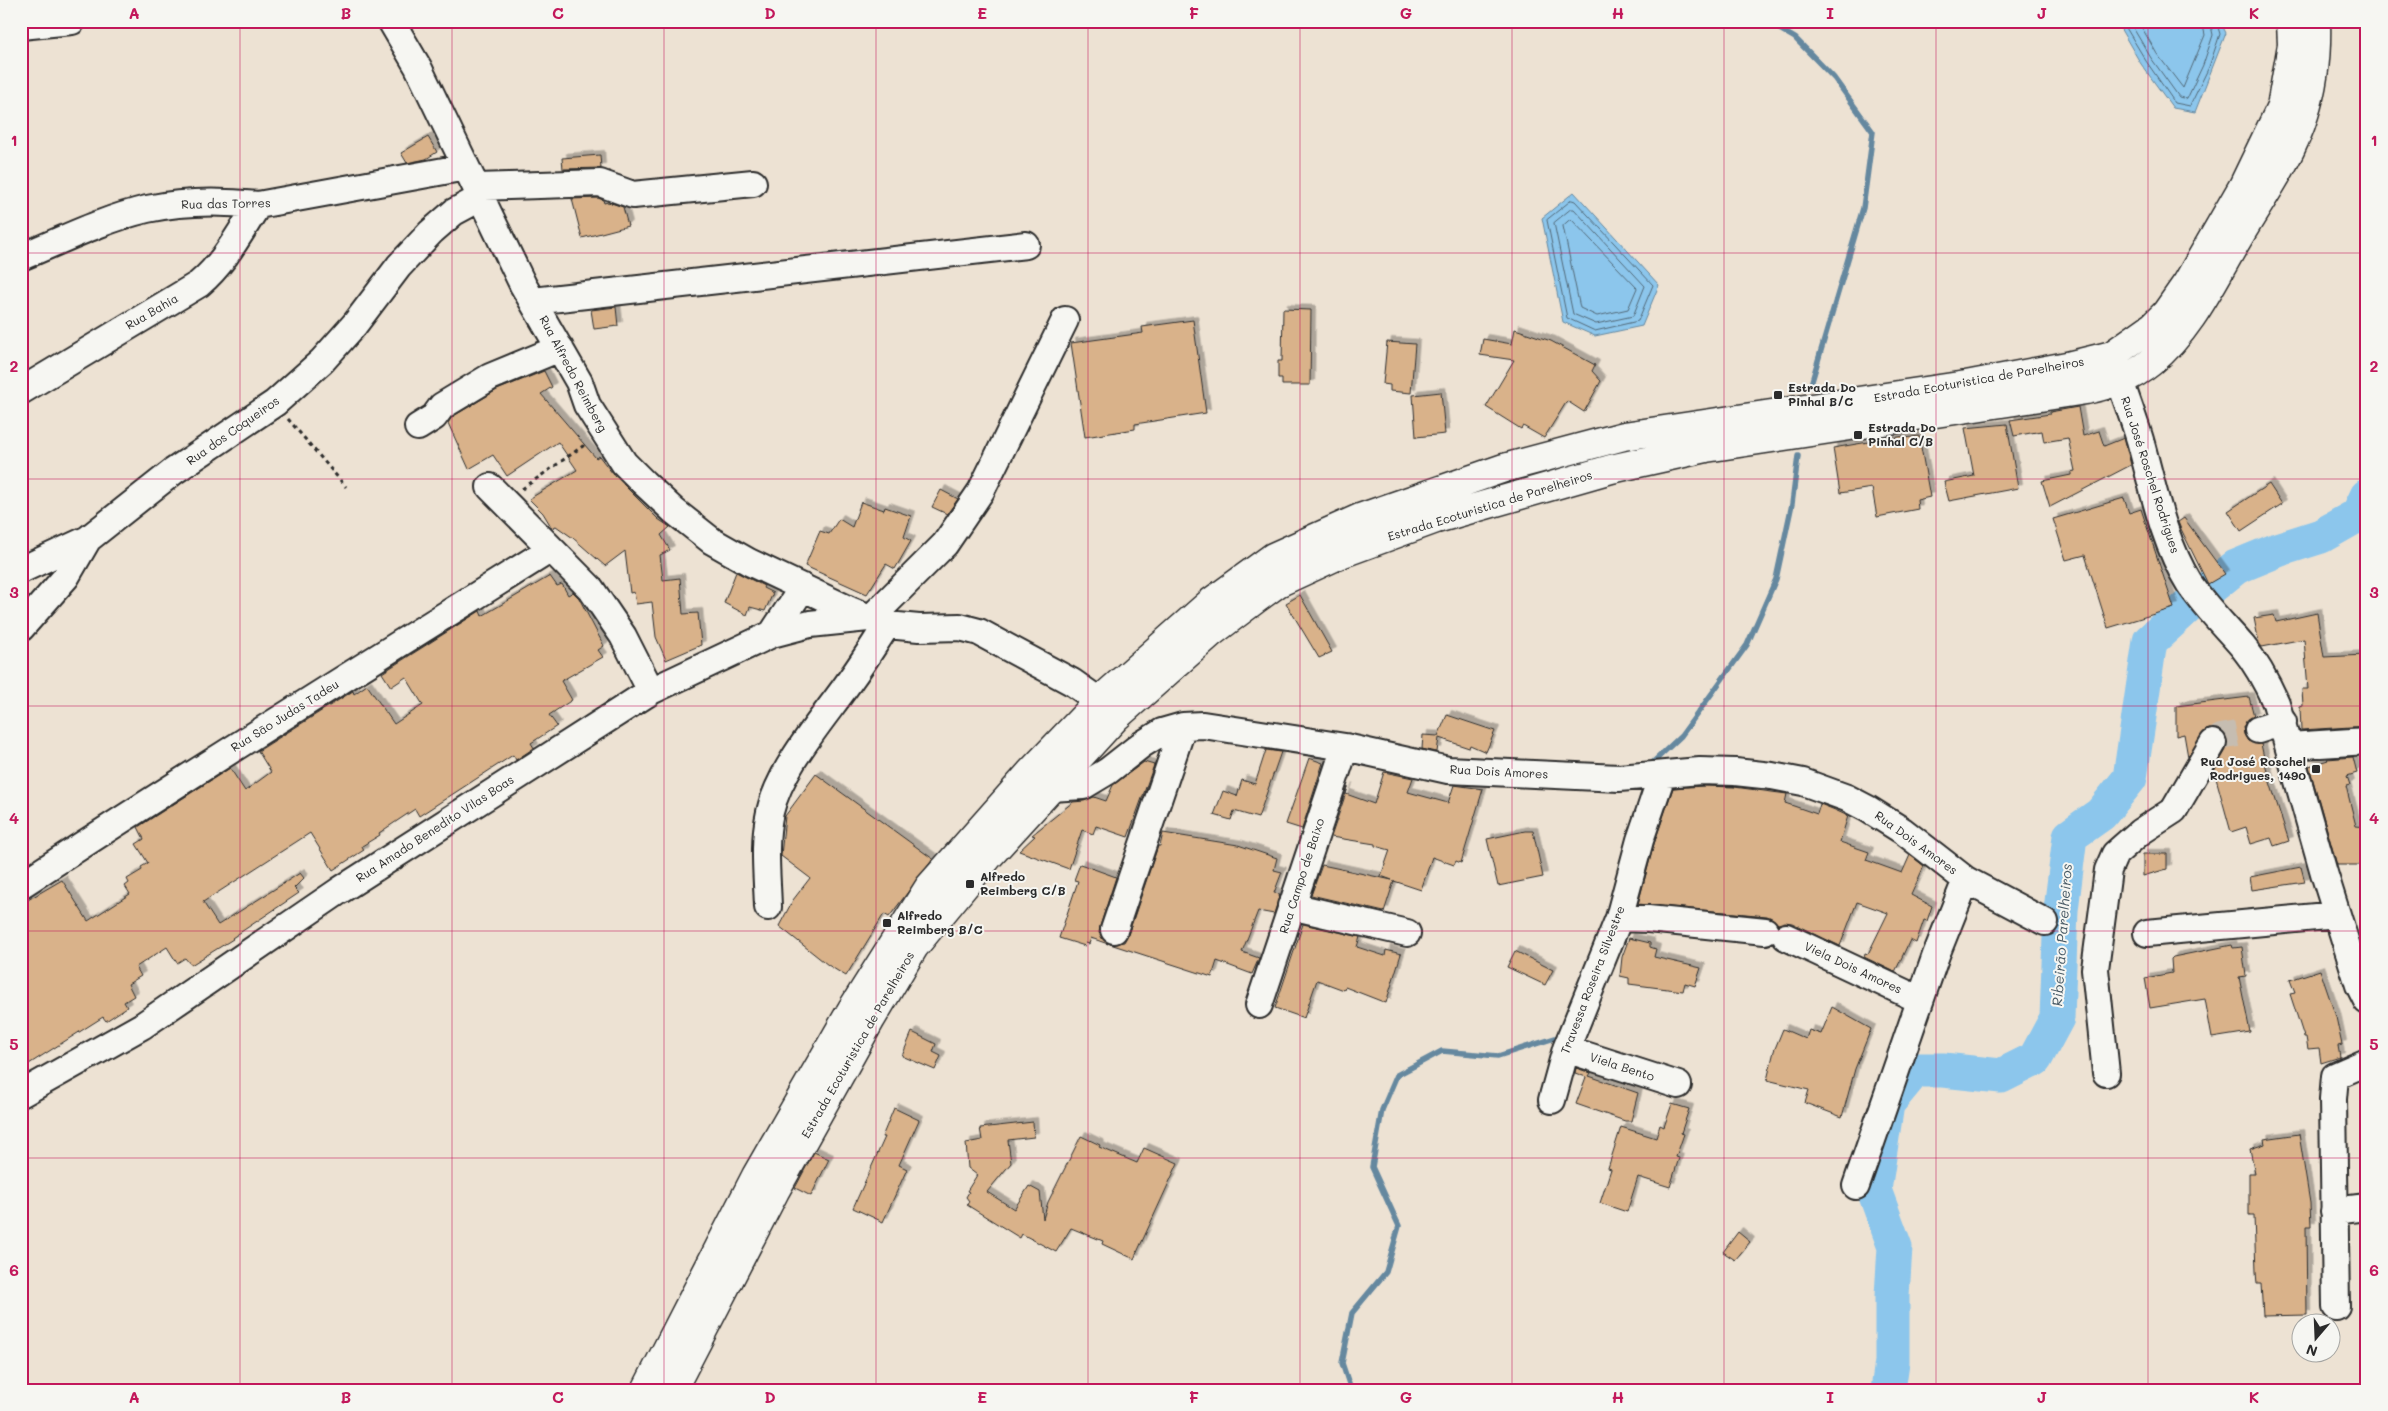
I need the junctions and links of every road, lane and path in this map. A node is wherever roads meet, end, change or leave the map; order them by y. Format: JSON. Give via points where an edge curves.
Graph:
{"nodes":[{"id":1,"x":72,"y":21,"type":"edge"},
{"id":2,"x":391,"y":21,"type":"edge"},
{"id":3,"x":2291,"y":21,"type":"edge"},
{"id":4,"x":2316,"y":21,"type":"edge"},
{"id":5,"x":21,"y":26,"type":"edge"},
{"id":6,"x":753,"y":183,"type":"dead end"},
{"id":7,"x":475,"y":184,"type":"junction"},
{"id":8,"x":258,"y":206,"type":"junction"},
{"id":9,"x":1026,"y":245,"type":"dead end"},
{"id":10,"x":21,"y":257,"type":"edge"},
{"id":11,"x":533,"y":301,"type":"junction"},
{"id":12,"x":1065,"y":320,"type":"dead end"},
{"id":13,"x":560,"y":348,"type":"junction"},
{"id":14,"x":2112,"y":355,"type":"junction"},
{"id":15,"x":2120,"y":382,"type":"junction"},
{"id":16,"x":21,"y":391,"type":"edge"},
{"id":17,"x":275,"y":403,"type":"junction"},
{"id":18,"x":587,"y":405,"type":"junction"},
{"id":19,"x":418,"y":427,"type":"dead end"},
{"id":20,"x":346,"y":487,"type":"dead end"},
{"id":21,"x":496,"y":495,"type":"joint"},
{"id":22,"x":88,"y":539,"type":"junction"},
{"id":23,"x":551,"y":548,"type":"junction"},
{"id":24,"x":21,"y":570,"type":"edge"},
{"id":25,"x":803,"y":587,"type":"junction"},
{"id":26,"x":879,"y":621,"type":"junction"},
{"id":27,"x":21,"y":628,"type":"edge"},
{"id":28,"x":772,"y":634,"type":"junction"},
{"id":29,"x":651,"y":691,"type":"junction"},
{"id":30,"x":1107,"y":709,"type":"junction"},
{"id":31,"x":1183,"y":726,"type":"junction"},
{"id":32,"x":2258,"y":730,"type":"tunnel mouth"},
{"id":33,"x":2286,"y":734,"type":"junction"},
{"id":34,"x":2367,"y":741,"type":"edge"},
{"id":35,"x":2213,"y":743,"type":"tunnel mouth"},
{"id":36,"x":1344,"y":747,"type":"junction"},
{"id":37,"x":1662,"y":775,"type":"junction"},
{"id":38,"x":1040,"y":780,"type":"junction"},
{"id":39,"x":1966,"y":880,"type":"junction"},
{"id":40,"x":21,"y":885,"type":"edge"},
{"id":41,"x":1291,"y":906,"type":"junction"},
{"id":42,"x":768,"y":907,"type":"dead end"},
{"id":43,"x":2337,"y":915,"type":"junction"},
{"id":44,"x":1618,"y":918,"type":"junction"},
{"id":45,"x":2045,"y":922,"type":"dead end"},
{"id":46,"x":1114,"y":930,"type":"dead end"},
{"id":47,"x":1407,"y":933,"type":"dead end"},
{"id":48,"x":2147,"y":933,"type":"dead end"},
{"id":49,"x":1920,"y":1000,"type":"junction"},
{"id":50,"x":2367,"y":1001,"type":"edge"},
{"id":51,"x":1259,"y":1005,"type":"dead end"},
{"id":52,"x":1566,"y":1049,"type":"junction"},
{"id":53,"x":2367,"y":1062,"type":"edge"},
{"id":54,"x":2106,"y":1073,"type":"dead end"},
{"id":55,"x":1678,"y":1085,"type":"dead end"},
{"id":56,"x":21,"y":1094,"type":"edge"},
{"id":57,"x":1552,"y":1100,"type":"dead end"},
{"id":58,"x":1856,"y":1186,"type":"dead end"},
{"id":59,"x":2367,"y":1207,"type":"edge"},
{"id":60,"x":2334,"y":1211,"type":"junction"},
{"id":61,"x":2336,"y":1307,"type":"dead end"},
{"id":62,"x":646,"y":1390,"type":"edge"},
{"id":63,"x":672,"y":1390,"type":"edge"}],
"edges":[{"from":1,"to":5,"type":"street"},
{"from":2,"to":7,"type":"street","name":"Rua Alfredo Reimberg","via":[[418,67]]},
{"from":3,"to":14,"type":"main road","name":"Estrada Ecoturistica de Parelheiros","via":[[2292,45],[2281,107],[2243,186],[2187,283],[2166,312],[2139,337]]},
{"from":4,"to":15,"type":"main road","name":"Estrada Ecoturistica de Parelheiros","via":[[2312,82],[2304,115],[2286,158],[2190,318],[2152,361]]},
{"from":6,"to":7,"type":"street","name":"Rua das Torres","via":[[633,195],[600,182]]},
{"from":7,"to":8,"type":"street","name":"Rua das Torres"},
{"from":7,"to":11,"type":"street","name":"Rua Alfredo Reimberg"},
{"from":7,"to":17,"type":"street","name":"Rua dos Coqueiros","via":[[454,212],[399,266],[322,361]]},
{"from":8,"to":10,"type":"street","name":"Rua das Torres","via":[[210,202],[146,209]]},
{"from":8,"to":16,"type":"street","name":"Rua Bahia","via":[[233,247],[214,272],[199,284]]},
{"from":9,"to":11,"type":"street"},
{"from":11,"to":13,"type":"street","name":"Rua Alfredo Reimberg"},
{"from":12,"to":26,"type":"street","via":[[982,491],[945,544]]},
{"from":13,"to":18,"type":"street","name":"Rua Alfredo Reimberg","via":[[579,382]]},
{"from":13,"to":19,"type":"street","via":[[490,377],[447,403]]},
{"from":14,"to":15,"type":"street","name":"Rua José Roschel Rodrigues"},
{"from":14,"to":30,"type":"main road","name":"Estrada Ecoturistica de Parelheiros","via":[[1966,385],[1624,436],[1504,468],[1360,518],[1273,557],[1211,602]]},
{"from":15,"to":30,"type":"main road","name":"Estrada Ecoturistica de Parelheiros","via":[[2086,390],[1706,448],[1611,469],[1436,519],[1343,552],[1278,583]]},
{"from":15,"to":33,"type":"street","name":"Rua José Roschel Rodrigues","via":[[2180,566],[2266,679]]},
{"from":17,"to":20,"type":"path"},
{"from":17,"to":22,"type":"street","name":"Rua dos Coqueiros","via":[[174,471]]},
{"from":18,"to":21,"type":"path","via":[[582,446]]},
{"from":18,"to":25,"type":"street","name":"Rua Alfredo Reimberg","via":[[624,463],[674,511],[712,541]]},
{"from":21,"to":23,"type":"street"},
{"from":22,"to":24,"type":"street","name":"Rua dos Coqueiros"},
{"from":22,"to":27,"type":"street","via":[[66,577]]},
{"from":23,"to":29,"type":"street","via":[[591,589],[623,636]]},
{"from":23,"to":40,"type":"street","name":"Rua São Judas Tadeu","via":[[316,698],[244,740]]},
{"from":25,"to":26,"type":"street","name":"Rua Alfredo Reimberg"},
{"from":25,"to":28,"type":"street"},
{"from":26,"to":28,"type":"street","name":"Rua Amado Benedito Vilas Boas","via":[[810,624]]},
{"from":26,"to":30,"type":"street","via":[[919,628],[960,627],[979,632],[1046,666]]},
{"from":26,"to":42,"type":"street","via":[[851,680],[813,730],[782,782],[770,810],[766,842]]},
{"from":28,"to":29,"type":"street","name":"Rua Amado Benedito Vilas Boas"},
{"from":29,"to":56,"type":"street","name":"Rua Amado Benedito Vilas Boas","via":[[339,890],[142,1026]]},
{"from":30,"to":38,"type":"main road","name":"Estrada Ecoturistica de Parelheiros"},
{"from":31,"to":36,"type":"street","name":"Rua Dois Amores","via":[[1203,725]]},
{"from":31,"to":38,"type":"street","name":"Rua Dois Amores","via":[[1158,734],[1084,786]]},
{"from":31,"to":46,"type":"street"},
{"from":32,"to":33,"type":"street"},
{"from":33,"to":34,"type":"street"},
{"from":33,"to":43,"type":"street","name":"Rua José Roschel Rodrigues"},
{"from":35,"to":54,"type":"street","via":[[2174,810],[2140,832],[2115,854],[2108,870],[2095,969]]},
{"from":36,"to":37,"type":"street","name":"Rua Dois Amores","via":[[1448,770],[1619,778]]},
{"from":36,"to":41,"type":"street","name":"Rua Campo de Baixo"},
{"from":37,"to":39,"type":"street","name":"Rua Dois Amores","via":[[1735,772],[1772,776],[1822,788],[1885,819]]},
{"from":37,"to":44,"type":"street","name":"Travessa Roseira Silvestre"},
{"from":38,"to":62,"type":"main road","name":"Estrada Ecoturistica de Parelheiros","via":[[929,887],[900,930],[756,1176]]},
{"from":38,"to":63,"type":"main road","name":"Estrada Ecoturistica de Parelheiros","via":[[989,856],[914,947],[775,1191]]},
{"from":39,"to":45,"type":"street","name":"Rua Dois Amores"},
{"from":39,"to":49,"type":"street","name":"Rua Dois Amores"},
{"from":41,"to":47,"type":"street"},
{"from":41,"to":51,"type":"street","name":"Rua Campo de Baixo"},
{"from":43,"to":48,"type":"street"},
{"from":43,"to":50,"type":"street","name":"Rua José Roschel Rodrigues"},
{"from":44,"to":49,"type":"street","name":"Viela Dois Amores","via":[[1775,934]]},
{"from":44,"to":52,"type":"street","name":"Travessa Roseira Silvestre"},
{"from":49,"to":58,"type":"street","name":"Rua Dois Amores"},
{"from":52,"to":55,"type":"street","name":"Viela Bento"},
{"from":52,"to":57,"type":"street","name":"Travessa Roseira Silvestre"},
{"from":53,"to":60,"type":"street","via":[[2335,1076]]},
{"from":59,"to":60,"type":"street"},
{"from":60,"to":61,"type":"street"}]}
